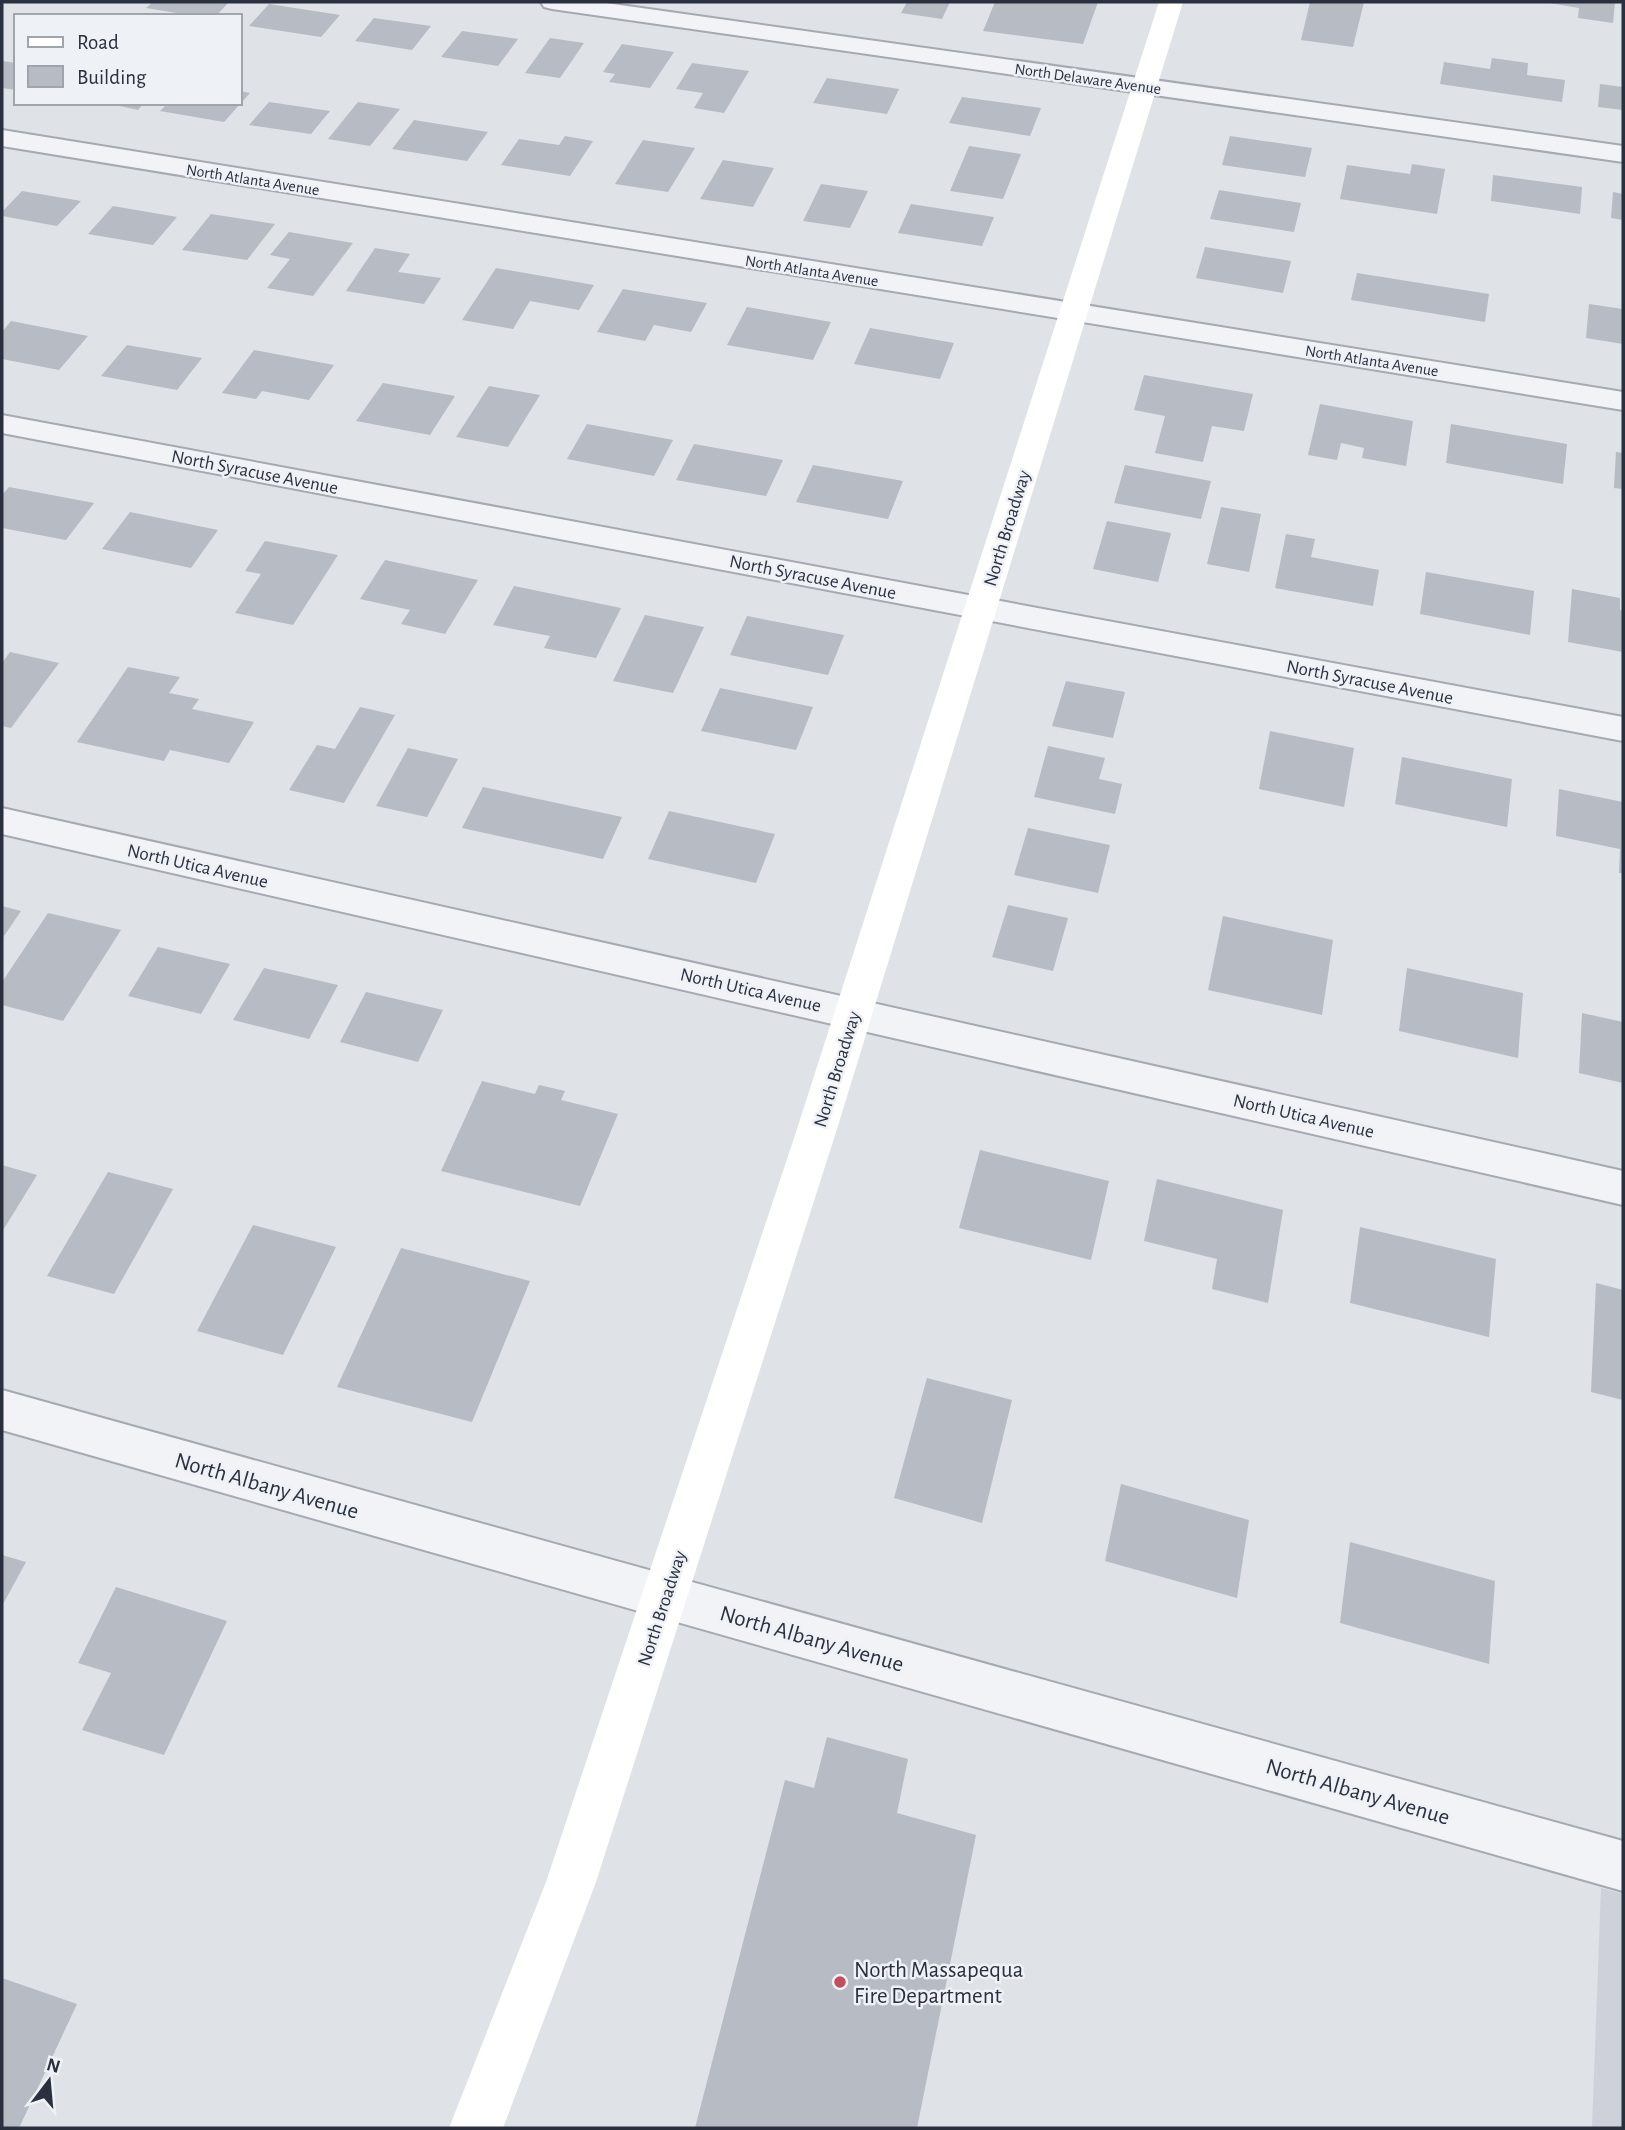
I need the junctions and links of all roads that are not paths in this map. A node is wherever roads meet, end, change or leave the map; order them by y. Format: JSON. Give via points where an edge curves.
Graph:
{"nodes":[{"id":1,"x":552,"y":2,"type":"edge"},
{"id":2,"x":1171,"y":2,"type":"edge"},
{"id":3,"x":1145,"y":86,"type":"junction"},
{"id":4,"x":2,"y":138,"type":"edge"},
{"id":5,"x":1623,"y":154,"type":"edge"},
{"id":6,"x":1073,"y":312,"type":"junction"},
{"id":7,"x":1623,"y":401,"type":"edge"},
{"id":8,"x":2,"y":424,"type":"edge"},
{"id":9,"x":981,"y":608,"type":"junction"},
{"id":10,"x":1623,"y":729,"type":"edge"},
{"id":11,"x":2,"y":821,"type":"edge"},
{"id":12,"x":853,"y":1012,"type":"junction"},
{"id":13,"x":1623,"y":1188,"type":"edge"},
{"id":14,"x":2,"y":1410,"type":"edge"},
{"id":15,"x":665,"y":1597,"type":"junction"},
{"id":16,"x":1623,"y":1866,"type":"edge"},
{"id":17,"x":476,"y":2128,"type":"edge"}],
"edges":[{"from":1,"to":3,"type":"street","name":"North Delaware Avenue"},
{"from":2,"to":3,"type":"main road","name":"North Broadway"},
{"from":3,"to":5,"type":"street","name":"North Delaware Avenue"},
{"from":3,"to":6,"type":"main road","name":"North Broadway"},
{"from":4,"to":6,"type":"street","name":"North Atlanta Avenue"},
{"from":6,"to":7,"type":"street","name":"North Atlanta Avenue"},
{"from":6,"to":9,"type":"main road","name":"North Broadway"},
{"from":8,"to":9,"type":"street","name":"North Syracuse Avenue"},
{"from":9,"to":10,"type":"street","name":"North Syracuse Avenue"},
{"from":9,"to":12,"type":"main road","name":"North Broadway"},
{"from":11,"to":12,"type":"street","name":"North Utica Avenue"},
{"from":12,"to":13,"type":"street","name":"North Utica Avenue"},
{"from":12,"to":15,"type":"main road","name":"North Broadway"},
{"from":14,"to":15,"type":"street","name":"North Albany Avenue"},
{"from":15,"to":16,"type":"street","name":"North Albany Avenue"},
{"from":15,"to":17,"type":"main road","name":"North Broadway","via":[[571,1882]]}]}
